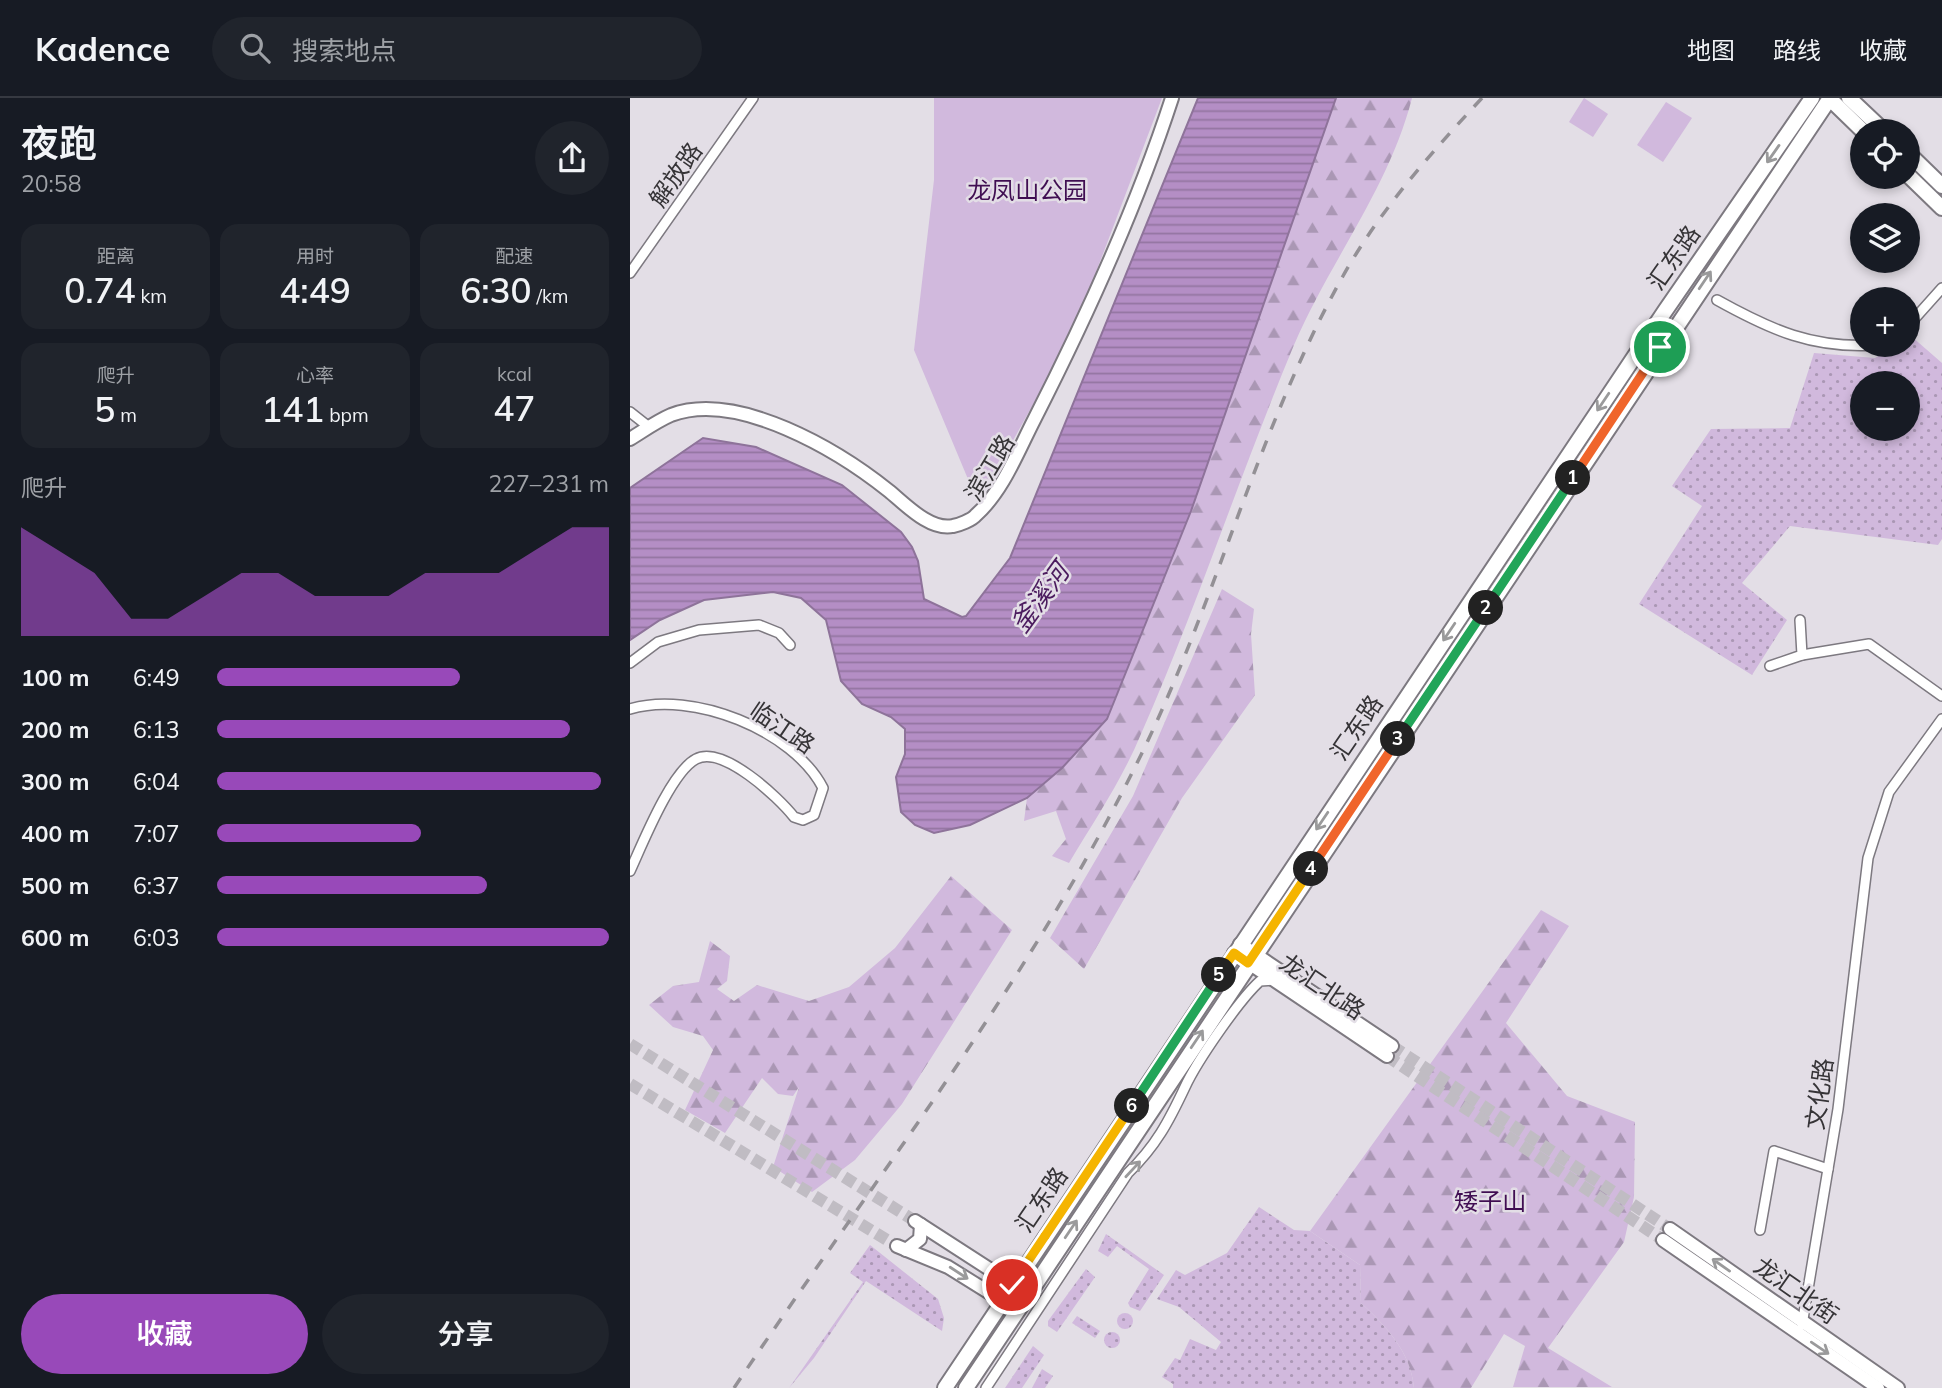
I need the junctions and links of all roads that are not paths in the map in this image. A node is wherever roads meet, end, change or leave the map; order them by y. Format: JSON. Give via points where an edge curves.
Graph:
{"nodes":[{"id":1,"x":753,"y":98,"type":"edge"},
{"id":2,"x":1172,"y":98,"type":"edge"},
{"id":3,"x":1180,"y":98,"type":"edge"},
{"id":4,"x":1812,"y":98,"type":"edge"},
{"id":5,"x":1829,"y":98,"type":"edge"},
{"id":6,"x":1849,"y":98,"type":"edge"},
{"id":7,"x":1851,"y":119,"type":"edge"},
{"id":8,"x":1871,"y":119,"type":"edge"},
{"id":9,"x":1920,"y":165,"type":"edge"},
{"id":10,"x":1942,"y":186,"type":"edge"},
{"id":11,"x":1920,"y":187,"type":"edge"},
{"id":12,"x":1942,"y":208,"type":"edge"},
{"id":13,"x":630,"y":273,"type":"edge"},
{"id":14,"x":1942,"y":288,"type":"edge"},
{"id":15,"x":1717,"y":300,"type":"dead end"},
{"id":16,"x":1920,"y":313,"type":"edge"},
{"id":17,"x":1850,"y":344,"type":"edge"},
{"id":18,"x":630,"y":412,"type":"edge"},
{"id":19,"x":649,"y":427,"type":"junction"},
{"id":20,"x":630,"y":439,"type":"edge"},
{"id":21,"x":1800,"y":620,"type":"dead end"},
{"id":22,"x":790,"y":645,"type":"dead end"},
{"id":23,"x":1802,"y":655,"type":"junction"},
{"id":24,"x":630,"y":663,"type":"edge"},
{"id":25,"x":1770,"y":666,"type":"dead end"},
{"id":26,"x":1942,"y":696,"type":"edge"},
{"id":27,"x":630,"y":709,"type":"edge"},
{"id":28,"x":1942,"y":719,"type":"edge"},
{"id":29,"x":630,"y":871,"type":"edge"},
{"id":30,"x":1237,"y":949,"type":"junction"},
{"id":31,"x":1251,"y":958,"type":"junction"},
{"id":32,"x":1274,"y":980,"type":"junction"},
{"id":33,"x":1828,"y":1169,"type":"junction"},
{"id":34,"x":1760,"y":1230,"type":"dead end"},
{"id":35,"x":1666,"y":1235,"type":"tunnel mouth"},
{"id":36,"x":1012,"y":1285,"type":"junction"},
{"id":37,"x":1028,"y":1294,"type":"junction"},
{"id":38,"x":1002,"y":1301,"type":"junction"},
{"id":39,"x":1017,"y":1310,"type":"junction"},
{"id":40,"x":1801,"y":1328,"type":"junction"},
{"id":41,"x":945,"y":1388,"type":"edge"},
{"id":42,"x":966,"y":1388,"type":"edge"},
{"id":43,"x":986,"y":1388,"type":"edge"},
{"id":44,"x":1878,"y":1388,"type":"edge"},
{"id":45,"x":1898,"y":1388,"type":"edge"}],
"edges":[{"from":1,"to":13,"type":"street","name":"解放路"},
{"from":2,"to":19,"type":"main road","name":"滨江路","via":[[1147,174],[1077,336],[1001,483],[975,516],[951,527],[927,521],[855,464],[811,439],[754,416],[714,410],[673,415]]},
{"from":3,"to":19,"type":"main road","name":"滨江路","via":[[1154,175],[1083,340],[1007,489],[981,523],[952,535],[923,528],[852,471],[754,425],[713,418]]},
{"from":4,"to":30,"type":"main road","name":"汇东路","one_way":true},
{"from":5,"to":7,"type":"main road"},
{"from":31,"to":5,"type":"main road","name":"汇东路","one_way":true},
{"from":6,"to":8,"type":"main road"},
{"from":9,"to":10,"type":"main road"},
{"from":11,"to":12,"type":"main road"},
{"from":14,"to":16,"type":"street"},
{"from":15,"to":17,"type":"street","via":[[1767,328],[1796,338]]},
{"from":18,"to":19,"type":"street"},
{"from":19,"to":20,"type":"main road","name":"滨江路"},
{"from":21,"to":23,"type":"street"},
{"from":22,"to":24,"type":"street","via":[[779,633],[759,625],[699,631],[658,642]]},
{"from":23,"to":25,"type":"street"},
{"from":23,"to":26,"type":"street","via":[[1869,644]]},
{"from":27,"to":29,"type":"street","name":"临江路","via":[[670,703],[735,718],[764,732],[806,764],[822,788],[814,815],[803,820],[745,773],[717,757],[698,758],[684,768],[653,819]]},
{"from":28,"to":33,"type":"street","name":"文化路","via":[[1889,792],[1868,858]]},
{"from":30,"to":31,"type":"main road","name":"龙汇北路"},
{"from":30,"to":36,"type":"main road","name":"汇东路"},
{"from":31,"to":32,"type":"main road","name":"龙汇北路"},
{"from":31,"to":32,"type":"main road","name":"龙汇北路","via":[[1390,1051]]},
{"from":37,"to":31,"type":"main road","name":"汇东路","one_way":true},
{"from":43,"to":32,"type":"street","one_way":true,"via":[[1128,1172],[1144,1157],[1178,1107],[1185,1086],[1240,1004],[1260,981]]},
{"from":33,"to":34,"type":"street","via":[[1774,1151]]},
{"from":33,"to":40,"type":"street","name":"文化路"},
{"from":35,"to":40,"type":"main road","name":"龙汇北街"},
{"from":36,"to":37,"type":"main road"},
{"from":36,"to":38,"type":"main road","name":"汇东路"},
{"from":36,"to":38,"type":"main road","one_way":true,"via":[[918,1223],[920,1239],[901,1248],[948,1266]]},
{"from":37,"to":39,"type":"main road","name":"汇东路"},
{"from":38,"to":39,"type":"main road"},
{"from":38,"to":41,"type":"main road","name":"汇东路"},
{"from":39,"to":42,"type":"main road","name":"汇东路"},
{"from":40,"to":44,"type":"main road","name":"龙汇北街","one_way":true},
{"from":40,"to":45,"type":"main road","name":"龙汇北街"}]}
